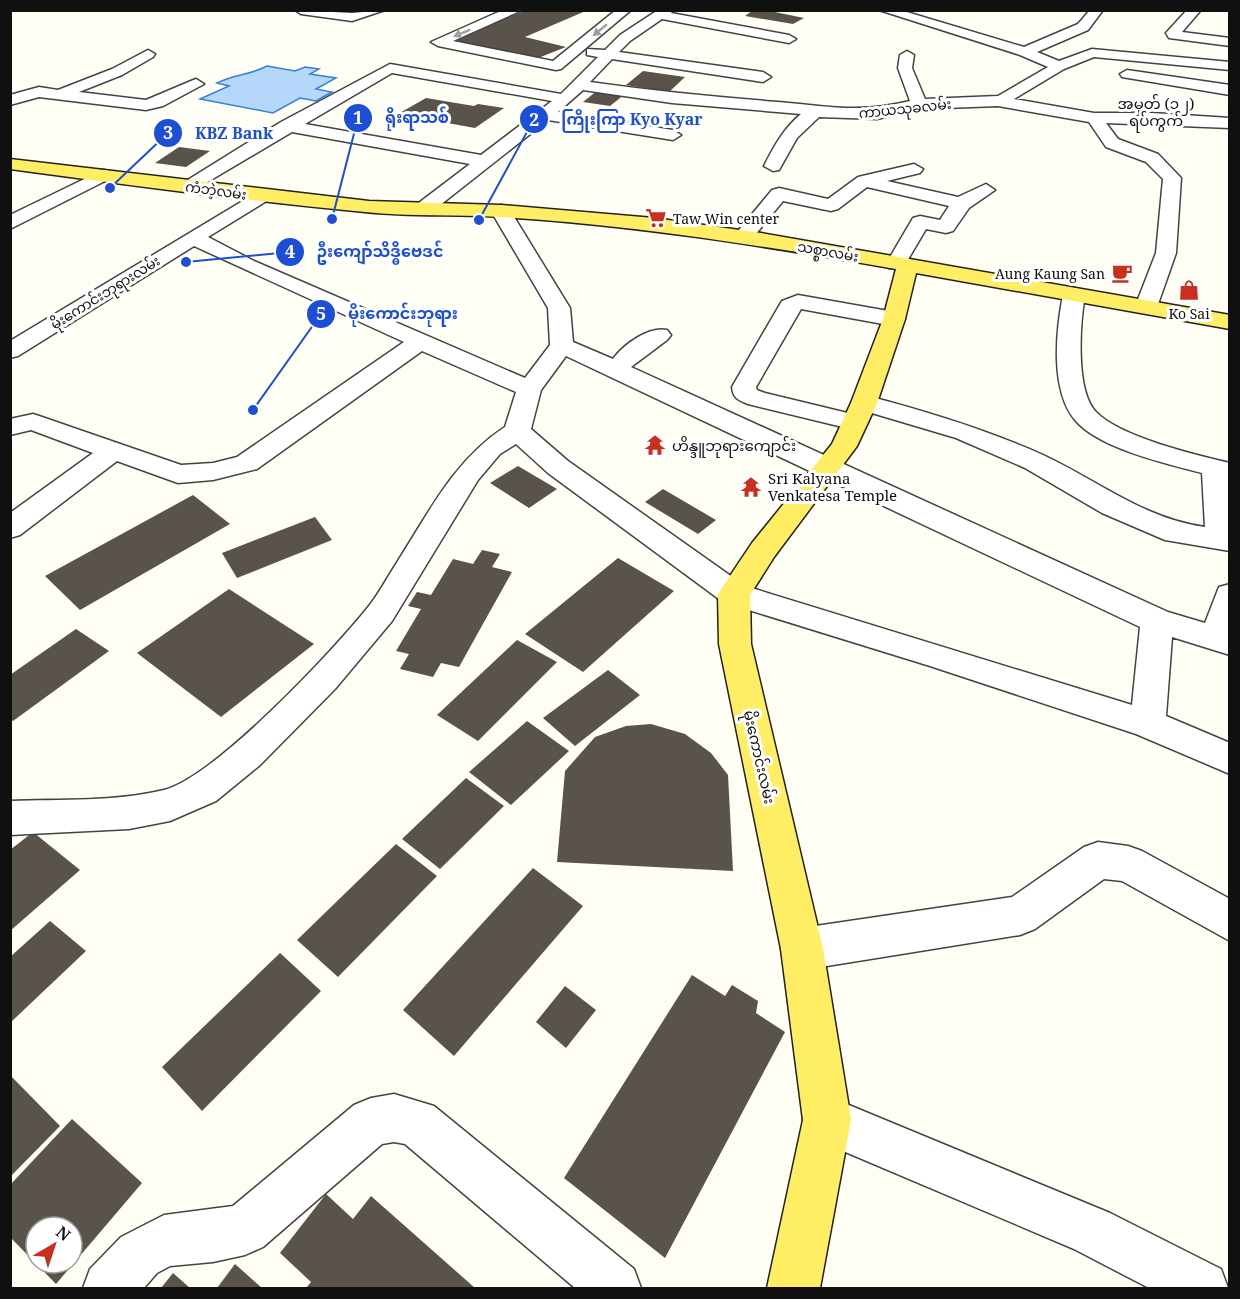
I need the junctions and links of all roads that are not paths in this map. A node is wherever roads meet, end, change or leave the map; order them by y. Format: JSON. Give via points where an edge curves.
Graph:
{"nodes":[{"id":1,"x":301,"y":10,"type":"edge"},
{"id":2,"x":379,"y":10,"type":"edge"},
{"id":3,"x":516,"y":10,"type":"edge"},
{"id":4,"x":625,"y":10,"type":"edge"},
{"id":5,"x":930,"y":10,"type":"edge"},
{"id":6,"x":1097,"y":10,"type":"edge"},
{"id":7,"x":1194,"y":10,"type":"edge"},
{"id":8,"x":878,"y":12,"type":"edge"},
{"id":9,"x":663,"y":13,"type":"edge"},
{"id":10,"x":958,"y":17,"type":"dead end"},
{"id":11,"x":727,"y":28,"type":"junction"},
{"id":12,"x":1030,"y":35,"type":"dead end"},
{"id":13,"x":707,"y":38,"type":"dead end"},
{"id":14,"x":789,"y":39,"type":"dead end"},
{"id":15,"x":1052,"y":40,"type":"junction"},
{"id":16,"x":1229,"y":42,"type":"edge"},
{"id":17,"x":576,"y":50,"type":"junction"},
{"id":18,"x":1025,"y":52,"type":"junction"},
{"id":19,"x":148,"y":54,"type":"dead end"},
{"id":20,"x":609,"y":54,"type":"junction"},
{"id":21,"x":907,"y":54,"type":"dead end"},
{"id":22,"x":1065,"y":63,"type":"junction"},
{"id":23,"x":1225,"y":65,"type":"edge"},
{"id":24,"x":763,"y":77,"type":"dead end"},
{"id":25,"x":196,"y":84,"type":"dead end"},
{"id":26,"x":580,"y":85,"type":"junction"},
{"id":27,"x":1230,"y":90,"type":"edge"},
{"id":28,"x":60,"y":94,"type":"junction"},
{"id":29,"x":565,"y":99,"type":"junction"},
{"id":30,"x":10,"y":100,"type":"edge"},
{"id":31,"x":1005,"y":101,"type":"junction"},
{"id":32,"x":919,"y":104,"type":"junction"},
{"id":33,"x":815,"y":112,"type":"junction"},
{"id":34,"x":545,"y":116,"type":"junction"},
{"id":35,"x":1094,"y":118,"type":"junction"},
{"id":36,"x":1230,"y":123,"type":"edge"},
{"id":37,"x":287,"y":126,"type":"junction"},
{"id":38,"x":673,"y":135,"type":"dead end"},
{"id":39,"x":219,"y":147,"type":"dead end"},
{"id":40,"x":483,"y":161,"type":"junction"},
{"id":41,"x":10,"y":164,"type":"edge"},
{"id":42,"x":773,"y":166,"type":"dead end"},
{"id":43,"x":914,"y":169,"type":"dead end"},
{"id":44,"x":103,"y":175,"type":"junction"},
{"id":45,"x":864,"y":181,"type":"junction"},
{"id":46,"x":180,"y":185,"type":"junction"},
{"id":47,"x":986,"y":190,"type":"dead end"},
{"id":48,"x":261,"y":196,"type":"junction"},
{"id":49,"x":959,"y":203,"type":"junction"},
{"id":50,"x":423,"y":209,"type":"junction"},
{"id":51,"x":501,"y":211,"type":"junction"},
{"id":52,"x":10,"y":223,"type":"edge"},
{"id":53,"x":743,"y":237,"type":"junction"},
{"id":54,"x":193,"y":238,"type":"junction"},
{"id":55,"x":902,"y":265,"type":"junction"},
{"id":56,"x":1074,"y":295,"type":"junction"},
{"id":57,"x":1146,"y":307,"type":"junction"},
{"id":58,"x":894,"y":319,"type":"junction"},
{"id":59,"x":1230,"y":322,"type":"edge"},
{"id":60,"x":659,"y":335,"type":"dead end"},
{"id":61,"x":421,"y":341,"type":"junction"},
{"id":62,"x":562,"y":346,"type":"junction"},
{"id":63,"x":10,"y":351,"type":"edge"},
{"id":64,"x":617,"y":369,"type":"junction"},
{"id":65,"x":529,"y":389,"type":"junction"},
{"id":66,"x":859,"y":412,"type":"junction"},
{"id":67,"x":10,"y":427,"type":"edge"},
{"id":68,"x":518,"y":431,"type":"junction"},
{"id":69,"x":113,"y":451,"type":"junction"},
{"id":70,"x":826,"y":469,"type":"junction"},
{"id":71,"x":1222,"y":471,"type":"edge"},
{"id":72,"x":10,"y":528,"type":"edge"},
{"id":73,"x":1225,"y":541,"type":"edge"},
{"id":74,"x":734,"y":594,"type":"junction"},
{"id":75,"x":1230,"y":595,"type":"edge"},
{"id":76,"x":1157,"y":621,"type":"junction"},
{"id":77,"x":1223,"y":641,"type":"edge"},
{"id":78,"x":1148,"y":724,"type":"junction"},
{"id":79,"x":1230,"y":759,"type":"edge"},
{"id":80,"x":10,"y":818,"type":"edge"},
{"id":81,"x":1230,"y":921,"type":"edge"},
{"id":82,"x":802,"y":948,"type":"junction"},
{"id":83,"x":827,"y":1120,"type":"junction"},
{"id":84,"x":109,"y":1288,"type":"edge"},
{"id":85,"x":615,"y":1288,"type":"edge"},
{"id":86,"x":794,"y":1288,"type":"edge"},
{"id":87,"x":1202,"y":1288,"type":"edge"}],
"edges":[{"from":1,"to":2,"type":"street","via":[[352,17]]},
{"from":3,"to":17,"type":"street","one_way":true,"via":[[438,42],[556,66]]},
{"from":4,"to":17,"type":"street","one_way":true},
{"from":5,"to":10,"type":"street"},
{"from":6,"to":15,"type":"street","via":[[1083,27]]},
{"from":7,"to":16,"type":"street","via":[[1174,35]]},
{"from":8,"to":18,"type":"street"},
{"from":9,"to":11,"type":"street"},
{"from":9,"to":20,"type":"street"},
{"from":11,"to":13,"type":"street"},
{"from":11,"to":14,"type":"street"},
{"from":12,"to":15,"type":"street"},
{"from":15,"to":18,"type":"street"},
{"from":16,"to":23,"type":"street"},
{"from":17,"to":20,"type":"street"},
{"from":18,"to":22,"type":"street"},
{"from":19,"to":28,"type":"street","via":[[117,72]]},
{"from":20,"to":24,"type":"street"},
{"from":20,"to":26,"type":"street"},
{"from":21,"to":32,"type":"street","via":[[905,68]]},
{"from":22,"to":23,"type":"street","via":[[1092,53]]},
{"from":22,"to":27,"type":"street"},
{"from":22,"to":31,"type":"street"},
{"from":25,"to":28,"type":"street","via":[[146,105]]},
{"from":26,"to":29,"type":"street"},
{"from":26,"to":33,"type":"street","name":"ကာယသုခလမ်း"},
{"from":28,"to":30,"type":"street","via":[[29,93]]},
{"from":29,"to":34,"type":"street"},
{"from":29,"to":37,"type":"street","via":[[390,68]]},
{"from":31,"to":32,"type":"street","name":"ကာယသုခလမ်း"},
{"from":31,"to":35,"type":"street","name":"ကာယသုခလမ်း"},
{"from":32,"to":33,"type":"street","name":"ကာယသုခလမ်း","via":[[877,114]]},
{"from":33,"to":42,"type":"street","via":[[803,119],[786,139]]},
{"from":34,"to":38,"type":"street"},
{"from":34,"to":40,"type":"street"},
{"from":35,"to":36,"type":"street","name":"ကာယသုခလမ်း"},
{"from":35,"to":57,"type":"street","via":[[1112,143],[1152,158],[1172,178],[1166,253]]},
{"from":37,"to":40,"type":"street"},
{"from":37,"to":46,"type":"street"},
{"from":39,"to":46,"type":"street"},
{"from":40,"to":50,"type":"street"},
{"from":41,"to":44,"type":"main road","name":"ကံဘဲ့လမ်း"},
{"from":43,"to":45,"type":"street"},
{"from":44,"to":46,"type":"main road","name":"ကံဘဲ့လမ်း"},
{"from":44,"to":52,"type":"street"},
{"from":45,"to":49,"type":"street"},
{"from":45,"to":53,"type":"street","via":[[831,205],[779,194]]},
{"from":46,"to":48,"type":"main road","name":"ကံဘဲ့လမ်း"},
{"from":47,"to":49,"type":"street"},
{"from":48,"to":50,"type":"main road","name":"ကံဘဲ့လမ်း"},
{"from":48,"to":54,"type":"street","name":"မိုးကောင်းဘုရားလမ်း"},
{"from":49,"to":55,"type":"street","via":[[946,227],[920,222]]},
{"from":50,"to":51,"type":"main road","name":"သစ္စာလမ်း"},
{"from":51,"to":53,"type":"main road","name":"သစ္စာလမ်း","via":[[654,224]]},
{"from":51,"to":62,"type":"street","via":[[559,308]]},
{"from":53,"to":55,"type":"main road","name":"သစ္စာလမ်း"},
{"from":54,"to":61,"type":"street"},
{"from":54,"to":63,"type":"street","name":"မိုးကောင်းဘုရားလမ်း"},
{"from":55,"to":56,"type":"main road","name":"သစ္စာလမ်း"},
{"from":55,"to":58,"type":"main road"},
{"from":56,"to":57,"type":"main road","name":"သစ္စာလမ်း"},
{"from":56,"to":71,"type":"street","via":[[1068,331],[1072,375],[1083,414],[1091,422],[1149,449]]},
{"from":57,"to":59,"type":"main road","name":"သစ္စာလမ်း"},
{"from":58,"to":66,"type":"main road"},
{"from":58,"to":66,"type":"street","via":[[798,302],[790,306],[744,387],[746,394],[757,399]]},
{"from":60,"to":64,"type":"street","via":[[627,356]]},
{"from":61,"to":65,"type":"street"},
{"from":61,"to":69,"type":"street","via":[[247,463],[200,475],[178,474]]},
{"from":62,"to":64,"type":"street"},
{"from":62,"to":65,"type":"street"},
{"from":64,"to":70,"type":"street"},
{"from":65,"to":68,"type":"street"},
{"from":66,"to":70,"type":"main road","via":[[844,446]]},
{"from":66,"to":73,"type":"street","via":[[965,432],[1035,462],[1112,506],[1175,533]]},
{"from":67,"to":69,"type":"street","via":[[33,422]]},
{"from":68,"to":74,"type":"street","via":[[558,467]]},
{"from":68,"to":80,"type":"street","via":[[492,448],[467,476],[381,613],[323,680],[247,754],[203,790],[170,805],[129,812]]},
{"from":69,"to":72,"type":"street"},
{"from":70,"to":74,"type":"main road"},
{"from":70,"to":76,"type":"street"},
{"from":71,"to":73,"type":"street"},
{"from":74,"to":78,"type":"street"},
{"from":74,"to":82,"type":"main road","name":"မိုးကောင်းလမ်း","via":[[735,644]]},
{"from":75,"to":77,"type":"street"},
{"from":76,"to":77,"type":"street"},
{"from":76,"to":78,"type":"street"},
{"from":78,"to":79,"type":"street"},
{"from":81,"to":82,"type":"street","via":[[1128,864],[1098,860],[1020,915]]},
{"from":82,"to":83,"type":"main road","name":"မိုးကောင်းလမ်း"},
{"from":83,"to":86,"type":"main road","name":"မိုးကောင်းလမ်း"},
{"from":83,"to":87,"type":"street","via":[[1092,1231]]},
{"from":84,"to":85,"type":"street","via":[[139,1256],[164,1241],[245,1229],[371,1122],[394,1118],[417,1124]]}]}
